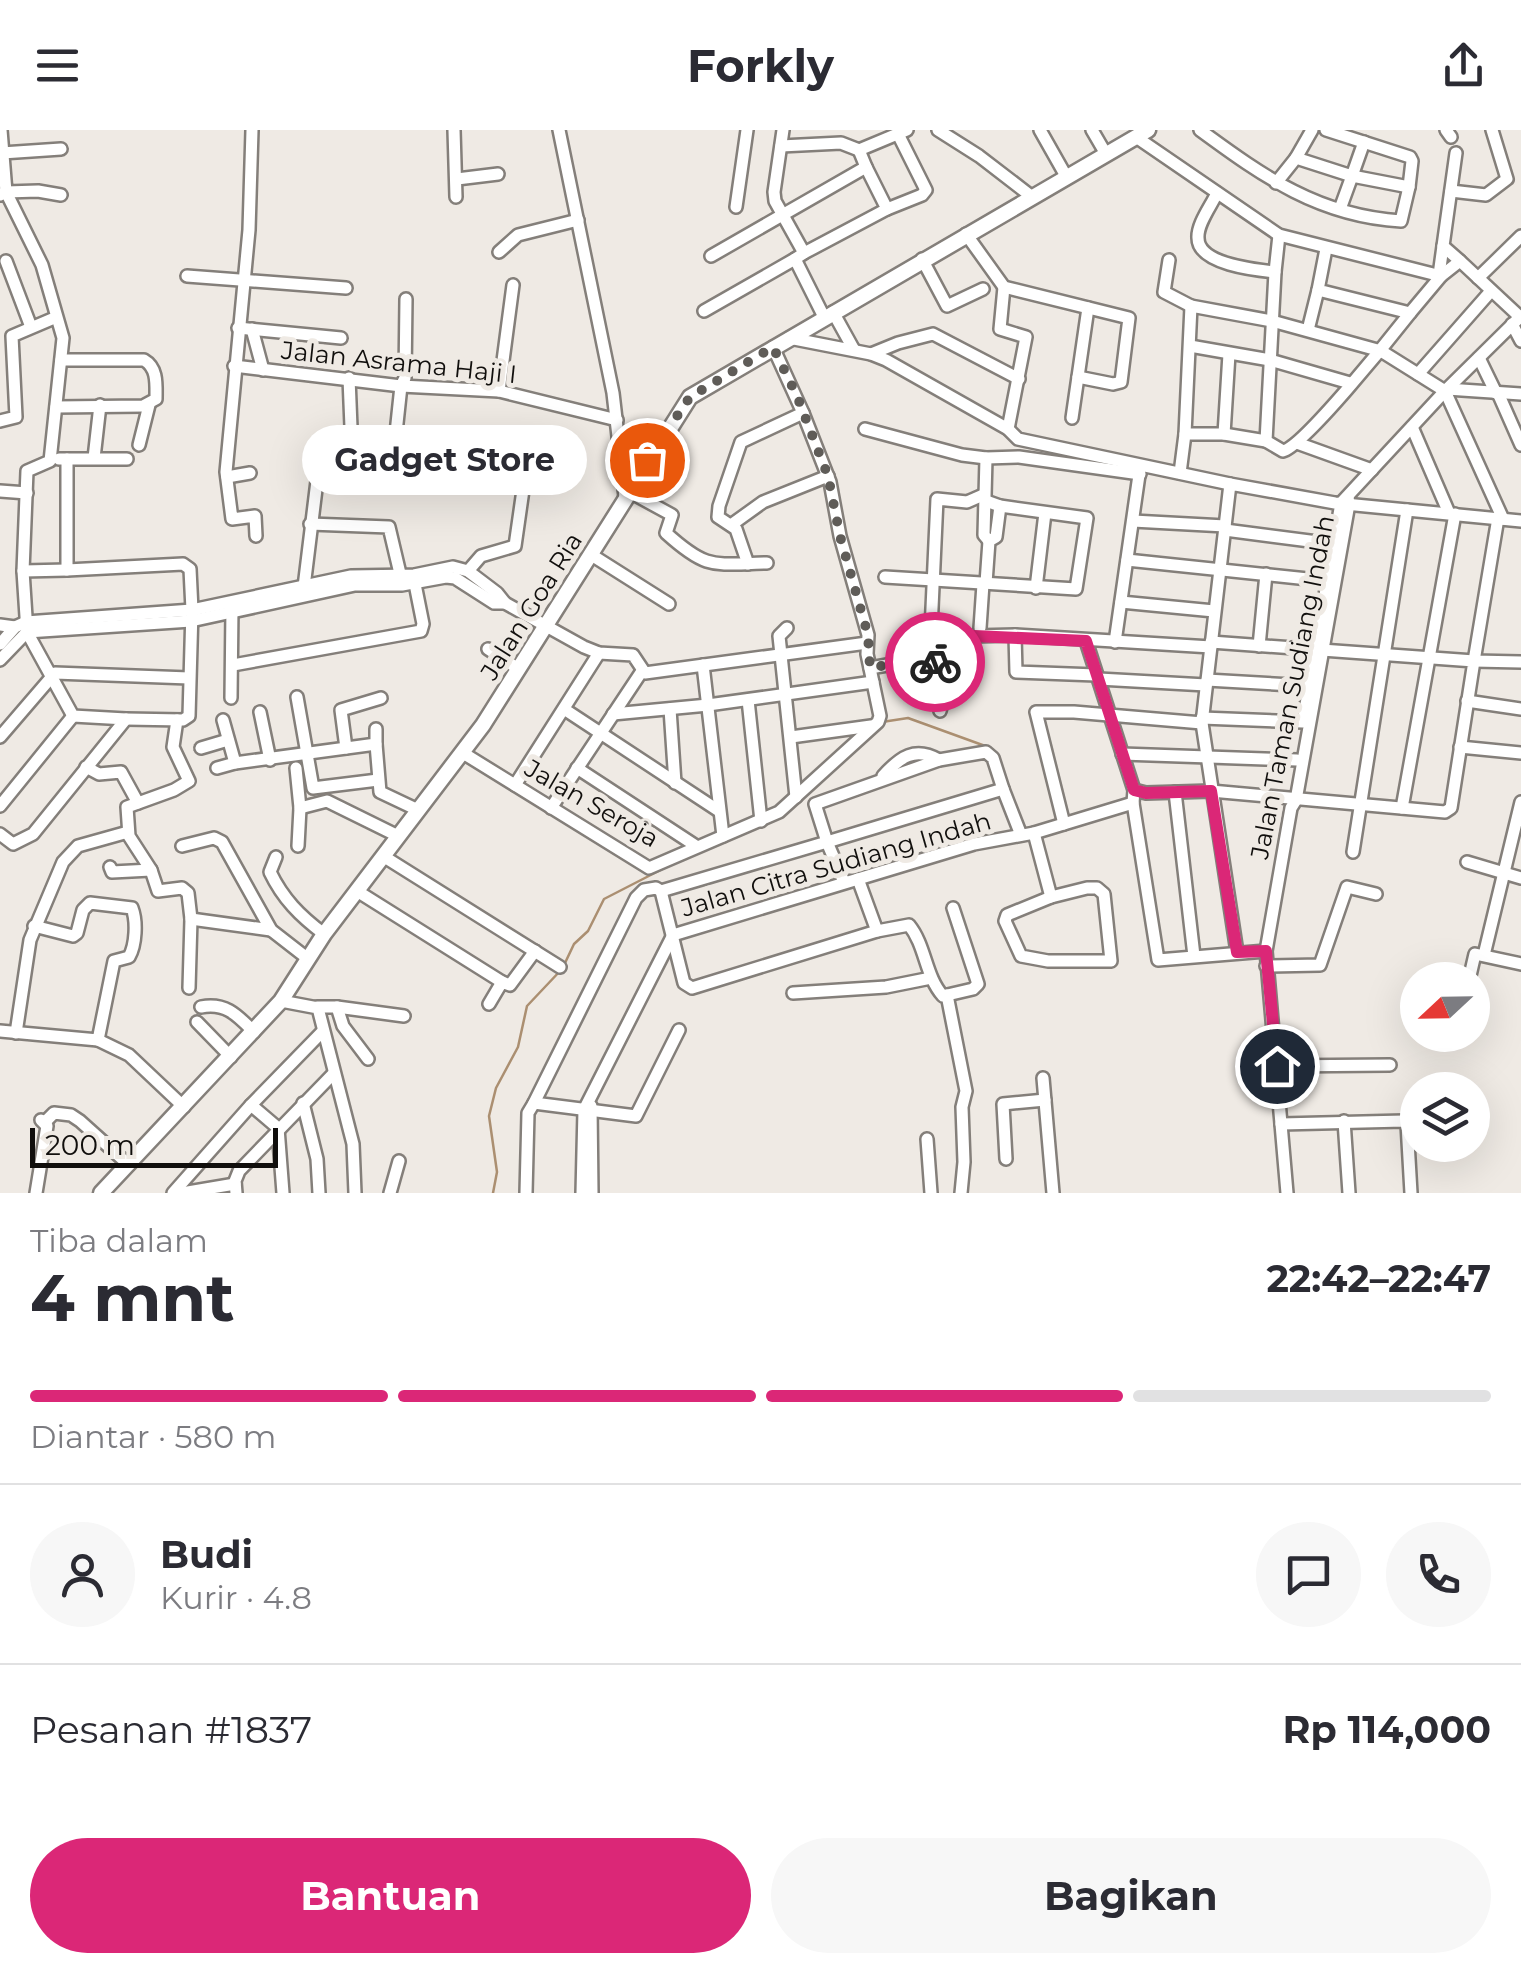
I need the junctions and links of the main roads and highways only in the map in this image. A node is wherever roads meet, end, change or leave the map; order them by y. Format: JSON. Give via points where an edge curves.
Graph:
{"nodes":[{"id":1,"x":1142,"y":132,"type":"edge"},
{"id":2,"x":101,"y":1193,"type":"edge"}],
"edges":[{"from":1,"to":2,"type":"main road","name":"Jalan Goa Ria","via":[[690,397],[463,754],[306,958],[281,1001]]}]}
